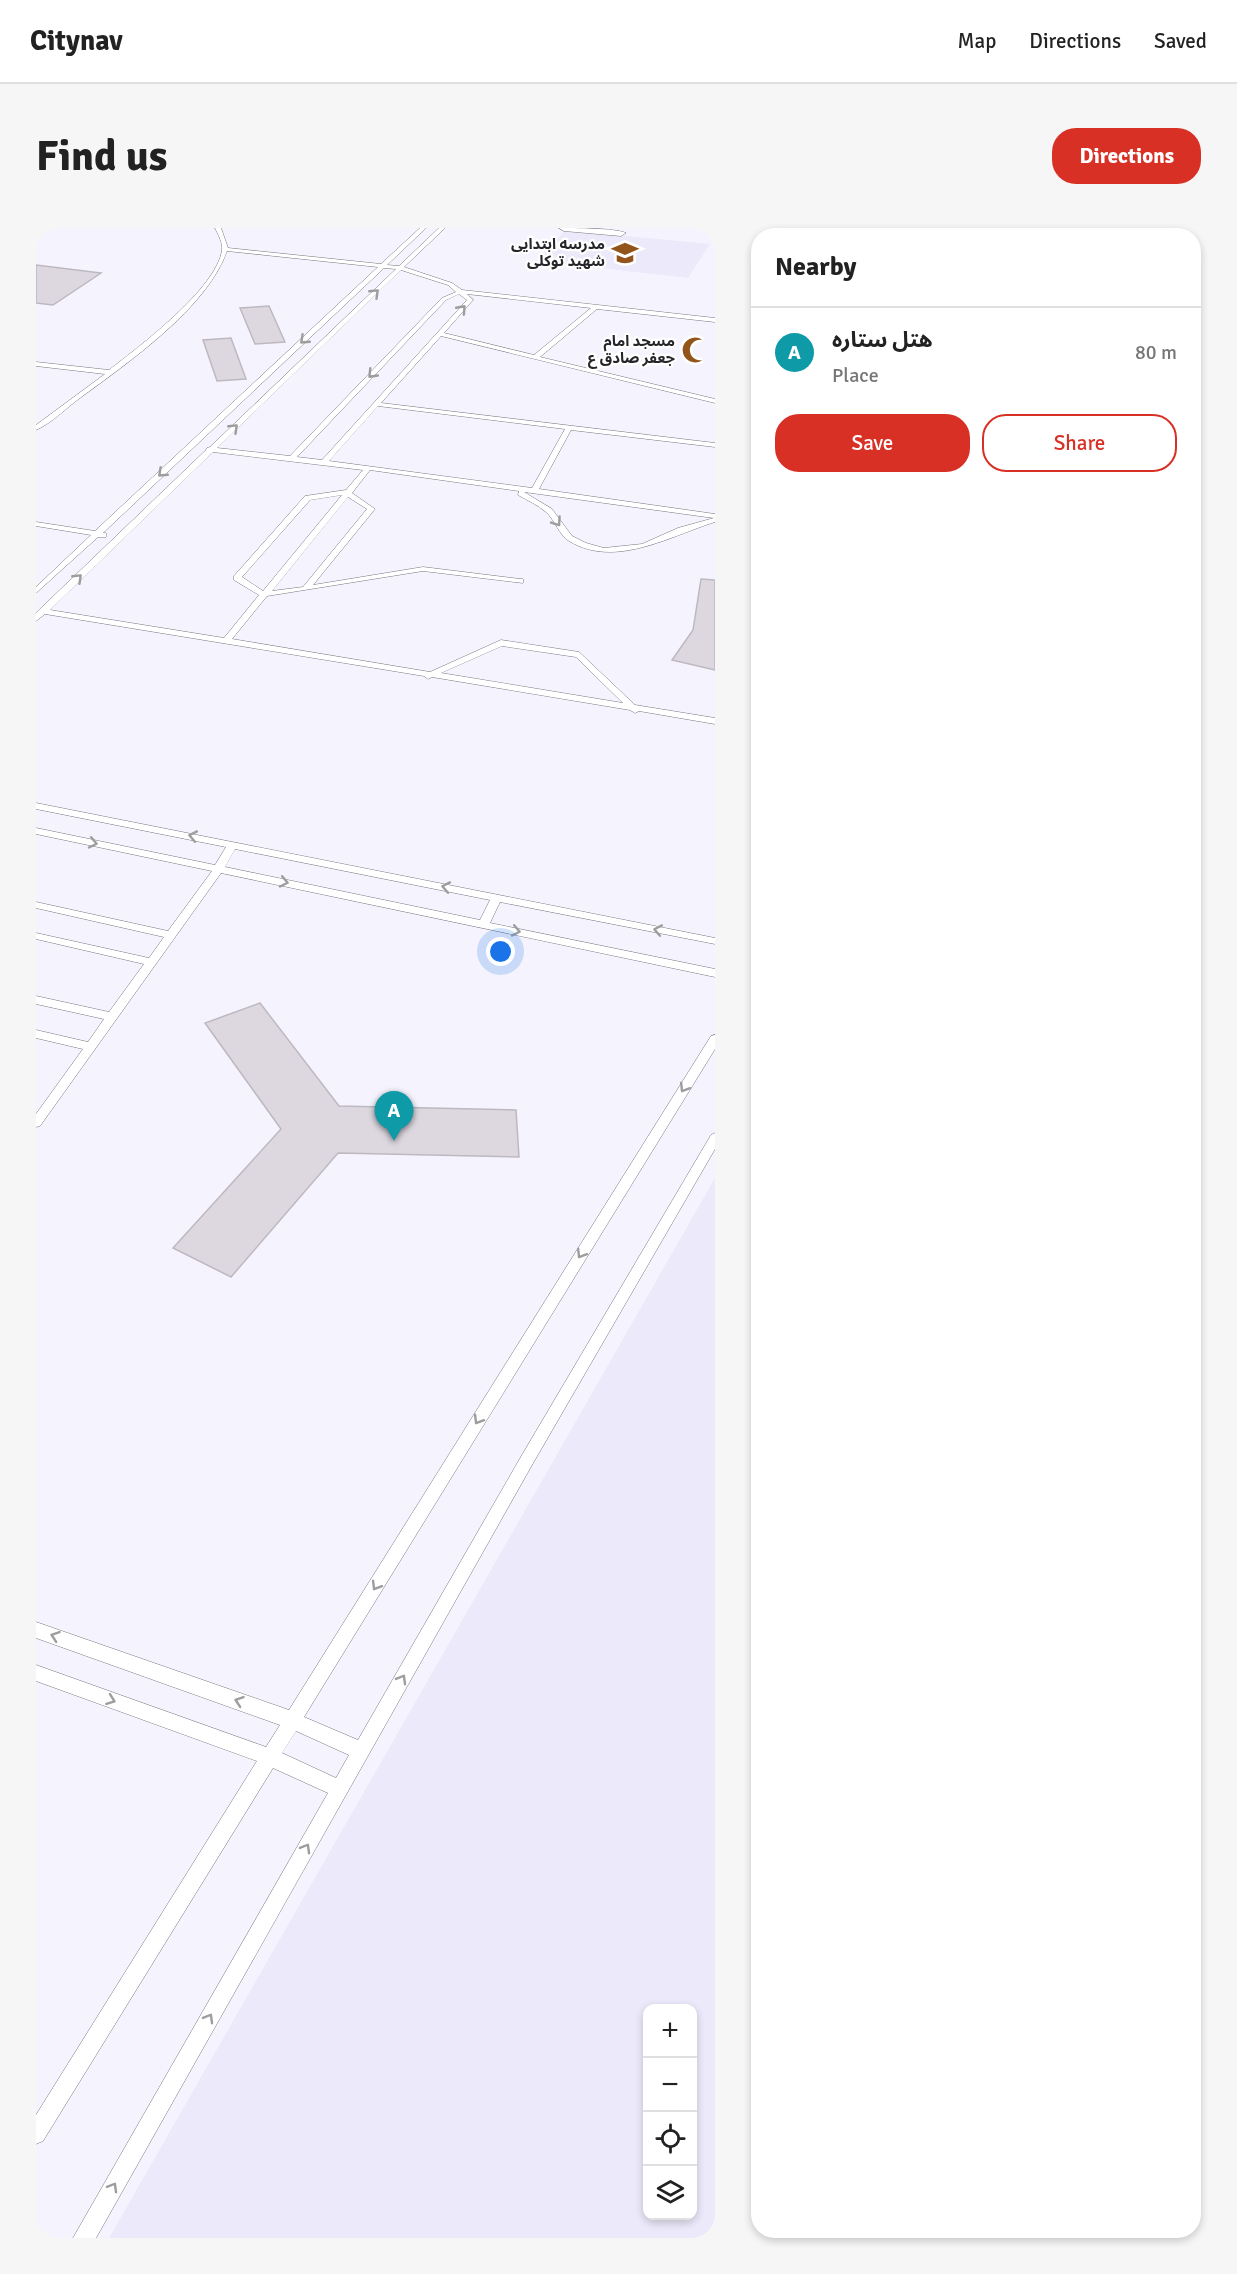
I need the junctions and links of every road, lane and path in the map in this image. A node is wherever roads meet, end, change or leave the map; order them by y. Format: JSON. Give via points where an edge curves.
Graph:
{"nodes":[{"id":1,"x":218,"y":228,"type":"edge"},
{"id":2,"x":423,"y":228,"type":"edge"},
{"id":3,"x":442,"y":228,"type":"edge"},
{"id":4,"x":564,"y":228,"type":"edge"},
{"id":5,"x":621,"y":233,"type":"dead end"},
{"id":6,"x":224,"y":246,"type":"junction"},
{"id":7,"x":389,"y":260,"type":"junction"},
{"id":8,"x":407,"y":262,"type":"junction"},
{"id":9,"x":382,"y":266,"type":"junction"},
{"id":10,"x":400,"y":268,"type":"junction"},
{"id":11,"x":460,"y":292,"type":"junction"},
{"id":12,"x":596,"y":307,"type":"junction"},
{"id":13,"x":715,"y":320,"type":"edge"},
{"id":14,"x":440,"y":334,"type":"junction"},
{"id":15,"x":536,"y":357,"type":"junction"},
{"id":16,"x":36,"y":364,"type":"edge"},
{"id":17,"x":36,"y":372,"type":"edge"},
{"id":18,"x":108,"y":372,"type":"junction"},
{"id":19,"x":77,"y":377,"type":"dead end"},
{"id":20,"x":87,"y":379,"type":"dead end"},
{"id":21,"x":98,"y":380,"type":"junction"},
{"id":22,"x":715,"y":401,"type":"edge"},
{"id":23,"x":377,"y":404,"type":"junction"},
{"id":24,"x":569,"y":427,"type":"junction"},
{"id":25,"x":36,"y":428,"type":"edge"},
{"id":26,"x":715,"y":445,"type":"edge"},
{"id":27,"x":191,"y":446,"type":"junction"},
{"id":28,"x":213,"y":449,"type":"junction"},
{"id":29,"x":292,"y":458,"type":"junction"},
{"id":30,"x":324,"y":462,"type":"junction"},
{"id":31,"x":368,"y":468,"type":"junction"},
{"id":32,"x":511,"y":488,"type":"junction"},
{"id":33,"x":534,"y":491,"type":"junction"},
{"id":34,"x":346,"y":492,"type":"junction"},
{"id":35,"x":715,"y":518,"type":"edge"},
{"id":36,"x":36,"y":524,"type":"edge"},
{"id":37,"x":96,"y":534,"type":"junction"},
{"id":38,"x":120,"y":538,"type":"junction"},
{"id":39,"x":520,"y":581,"type":"dead end"},
{"id":40,"x":306,"y":589,"type":"junction"},
{"id":41,"x":36,"y":591,"type":"edge"},
{"id":42,"x":263,"y":594,"type":"junction"},
{"id":43,"x":43,"y":611,"type":"junction"},
{"id":44,"x":36,"y":618,"type":"edge"},
{"id":45,"x":227,"y":640,"type":"junction"},
{"id":46,"x":428,"y":676,"type":"junction"},
{"id":47,"x":635,"y":710,"type":"junction"},
{"id":48,"x":715,"y":721,"type":"edge"},
{"id":49,"x":36,"y":806,"type":"edge"},
{"id":50,"x":36,"y":831,"type":"edge"},
{"id":51,"x":233,"y":844,"type":"junction"},
{"id":52,"x":219,"y":868,"type":"junction"},
{"id":53,"x":497,"y":897,"type":"junction"},
{"id":54,"x":36,"y":905,"type":"edge"},
{"id":55,"x":484,"y":924,"type":"junction"},
{"id":56,"x":36,"y":936,"type":"edge"},
{"id":57,"x":170,"y":936,"type":"junction"},
{"id":58,"x":715,"y":941,"type":"edge"},
{"id":59,"x":151,"y":962,"type":"junction"},
{"id":60,"x":715,"y":973,"type":"edge"},
{"id":61,"x":36,"y":1000,"type":"edge"},
{"id":62,"x":112,"y":1017,"type":"junction"},
{"id":63,"x":36,"y":1034,"type":"edge"},
{"id":64,"x":715,"y":1039,"type":"edge"},
{"id":65,"x":91,"y":1047,"type":"junction"},
{"id":66,"x":42,"y":1106,"type":"edge"},
{"id":67,"x":36,"y":1123,"type":"edge"},
{"id":68,"x":715,"y":1137,"type":"edge"},
{"id":69,"x":36,"y":1630,"type":"edge"},
{"id":70,"x":36,"y":1673,"type":"edge"},
{"id":71,"x":294,"y":1721,"type":"junction"},
{"id":72,"x":361,"y":1751,"type":"junction"},
{"id":73,"x":270,"y":1757,"type":"junction"},
{"id":74,"x":340,"y":1789,"type":"junction"},
{"id":75,"x":36,"y":2134,"type":"edge"},
{"id":76,"x":84,"y":2238,"type":"edge"}],
"edges":[{"from":1,"to":6,"type":"lane"},
{"from":2,"to":7,"type":"lane"},
{"from":3,"to":8,"type":"lane"},
{"from":4,"to":5,"type":"street"},
{"from":6,"to":7,"type":"lane"},
{"from":6,"to":9,"type":"lane"},
{"from":6,"to":18,"type":"lane","via":[[223,258],[200,296]]},
{"from":7,"to":8,"type":"lane"},
{"from":7,"to":9,"type":"lane"},
{"from":8,"to":10,"type":"lane"},
{"from":9,"to":10,"type":"lane"},
{"from":9,"to":27,"type":"lane","one_way":true},
{"from":10,"to":11,"type":"lane","via":[[450,284]]},
{"from":28,"to":10,"type":"lane","one_way":true},
{"from":11,"to":12,"type":"lane"},
{"from":14,"to":11,"type":"lane","one_way":true,"via":[[470,300]]},
{"from":11,"to":29,"type":"lane","one_way":true,"via":[[444,298]]},
{"from":12,"to":13,"type":"lane"},
{"from":12,"to":15,"type":"lane"},
{"from":14,"to":15,"type":"lane"},
{"from":14,"to":23,"type":"lane"},
{"from":15,"to":22,"type":"lane"},
{"from":16,"to":18,"type":"lane"},
{"from":17,"to":19,"type":"lane"},
{"from":18,"to":21,"type":"lane"},
{"from":20,"to":21,"type":"lane"},
{"from":21,"to":25,"type":"lane"},
{"from":23,"to":24,"type":"lane"},
{"from":23,"to":30,"type":"lane"},
{"from":24,"to":26,"type":"lane"},
{"from":24,"to":33,"type":"lane"},
{"from":27,"to":28,"type":"lane"},
{"from":27,"to":37,"type":"lane","one_way":true},
{"from":28,"to":29,"type":"lane"},
{"from":28,"to":38,"type":"lane"},
{"from":29,"to":30,"type":"lane"},
{"from":30,"to":31,"type":"lane"},
{"from":31,"to":32,"type":"lane"},
{"from":31,"to":34,"type":"lane"},
{"from":32,"to":33,"type":"lane"},
{"from":32,"to":35,"type":"lane","one_way":true,"via":[[549,511],[569,538],[604,550],[644,546]]},
{"from":33,"to":35,"type":"lane"},
{"from":34,"to":40,"type":"lane","via":[[371,509]]},
{"from":34,"to":42,"type":"lane"},
{"from":34,"to":42,"type":"lane","via":[[308,498],[237,578]]},
{"from":36,"to":37,"type":"lane"},
{"from":37,"to":38,"type":"lane"},
{"from":37,"to":41,"type":"lane"},
{"from":43,"to":38,"type":"lane","one_way":true},
{"from":39,"to":40,"type":"lane","via":[[423,569]]},
{"from":40,"to":42,"type":"lane"},
{"from":42,"to":45,"type":"lane"},
{"from":43,"to":44,"type":"lane"},
{"from":43,"to":45,"type":"lane"},
{"from":45,"to":46,"type":"lane"},
{"from":46,"to":47,"type":"lane"},
{"from":46,"to":47,"type":"lane","via":[[501,643],[579,655]]},
{"from":47,"to":48,"type":"lane"},
{"from":51,"to":49,"type":"lane","one_way":true},
{"from":50,"to":52,"type":"lane","one_way":true},
{"from":51,"to":52,"type":"lane"},
{"from":53,"to":51,"type":"lane","one_way":true},
{"from":52,"to":55,"type":"lane","one_way":true},
{"from":52,"to":57,"type":"lane"},
{"from":53,"to":55,"type":"lane"},
{"from":58,"to":53,"type":"lane","one_way":true},
{"from":54,"to":57,"type":"lane"},
{"from":55,"to":60,"type":"lane","one_way":true},
{"from":56,"to":59,"type":"lane"},
{"from":57,"to":59,"type":"lane"},
{"from":59,"to":62,"type":"lane"},
{"from":61,"to":62,"type":"lane"},
{"from":62,"to":65,"type":"lane"},
{"from":63,"to":65,"type":"lane"},
{"from":64,"to":71,"type":"lane","one_way":true},
{"from":65,"to":66,"type":"lane"},
{"from":66,"to":67,"type":"lane"},
{"from":72,"to":68,"type":"lane","one_way":true},
{"from":71,"to":69,"type":"lane","one_way":true},
{"from":70,"to":73,"type":"lane","one_way":true},
{"from":71,"to":72,"type":"lane"},
{"from":71,"to":73,"type":"lane"},
{"from":72,"to":74,"type":"lane"},
{"from":73,"to":74,"type":"lane"},
{"from":73,"to":75,"type":"lane"},
{"from":76,"to":74,"type":"lane","one_way":true}]}
